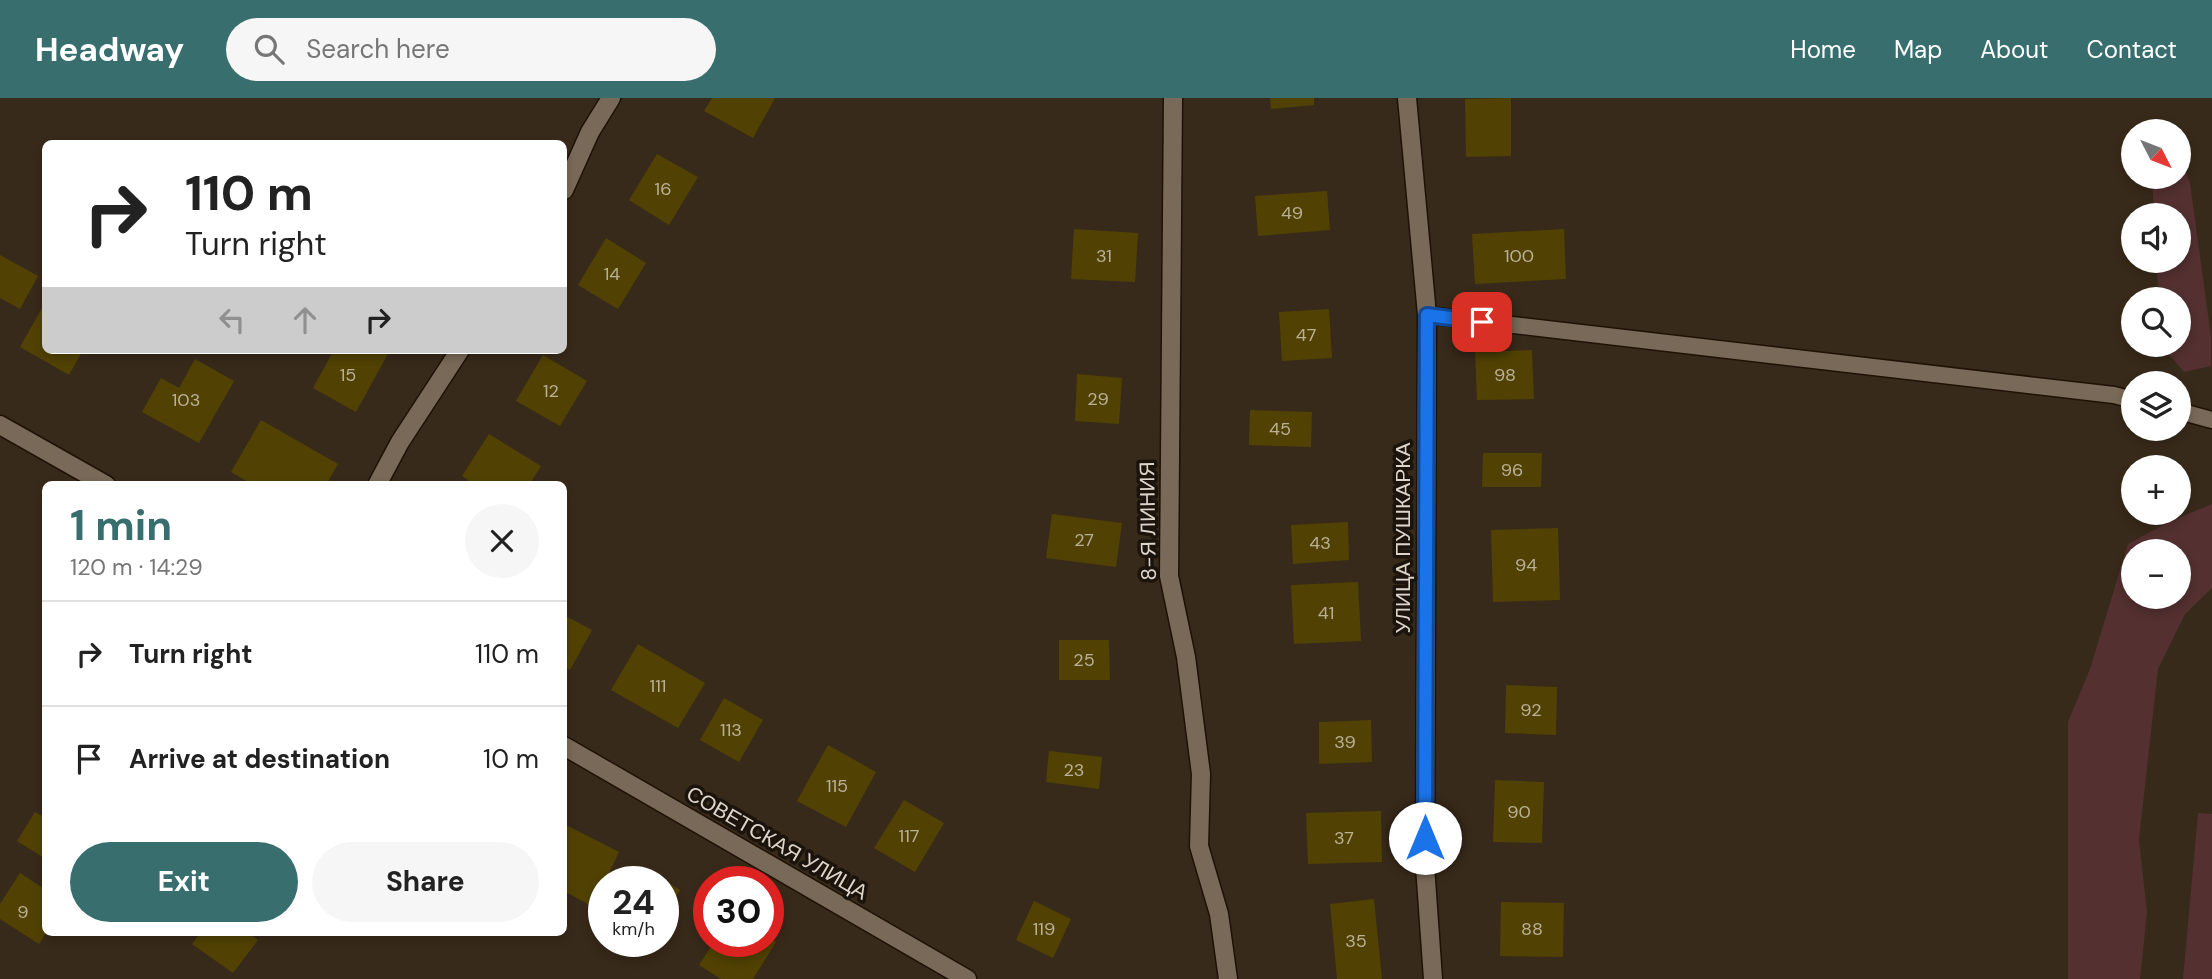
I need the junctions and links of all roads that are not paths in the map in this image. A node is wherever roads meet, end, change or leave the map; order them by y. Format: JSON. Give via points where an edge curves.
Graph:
{"nodes":[{"id":1,"x":611,"y":98,"type":"edge"},
{"id":2,"x":1173,"y":98,"type":"edge"},
{"id":3,"x":1407,"y":98,"type":"edge"},
{"id":4,"x":567,"y":183,"type":"edge"},
{"id":5,"x":1427,"y":315,"type":"junction"},
{"id":6,"x":457,"y":354,"type":"edge"},
{"id":7,"x":2121,"y":397,"type":"edge"},
{"id":8,"x":2191,"y":414,"type":"edge"},
{"id":9,"x":2212,"y":420,"type":"edge"},
{"id":10,"x":0,"y":425,"type":"edge"},
{"id":11,"x":99,"y":481,"type":"edge"},
{"id":12,"x":379,"y":481,"type":"edge"},
{"id":13,"x":567,"y":748,"type":"edge"},
{"id":14,"x":967,"y":979,"type":"edge"},
{"id":15,"x":1227,"y":979,"type":"edge"},
{"id":16,"x":1433,"y":979,"type":"edge"}],
"edges":[{"from":1,"to":4,"type":"street"},
{"from":2,"to":15,"type":"street","name":"8-Я ЛИНИЯ","via":[[1168,576],[1186,657],[1201,774],[1199,846],[1220,914]]},
{"from":3,"to":5,"type":"street","name":"УЛИЦА ПУШКАРКА"},
{"from":5,"to":7,"type":"lane"},
{"from":5,"to":16,"type":"street","name":"УЛИЦА ПУШКАРКА","via":[[1425,866]]},
{"from":6,"to":12,"type":"street"},
{"from":8,"to":9,"type":"lane"},
{"from":10,"to":11,"type":"street"},
{"from":13,"to":14,"type":"street","name":"СОВЕТСКАЯ УЛИЦА"}]}
